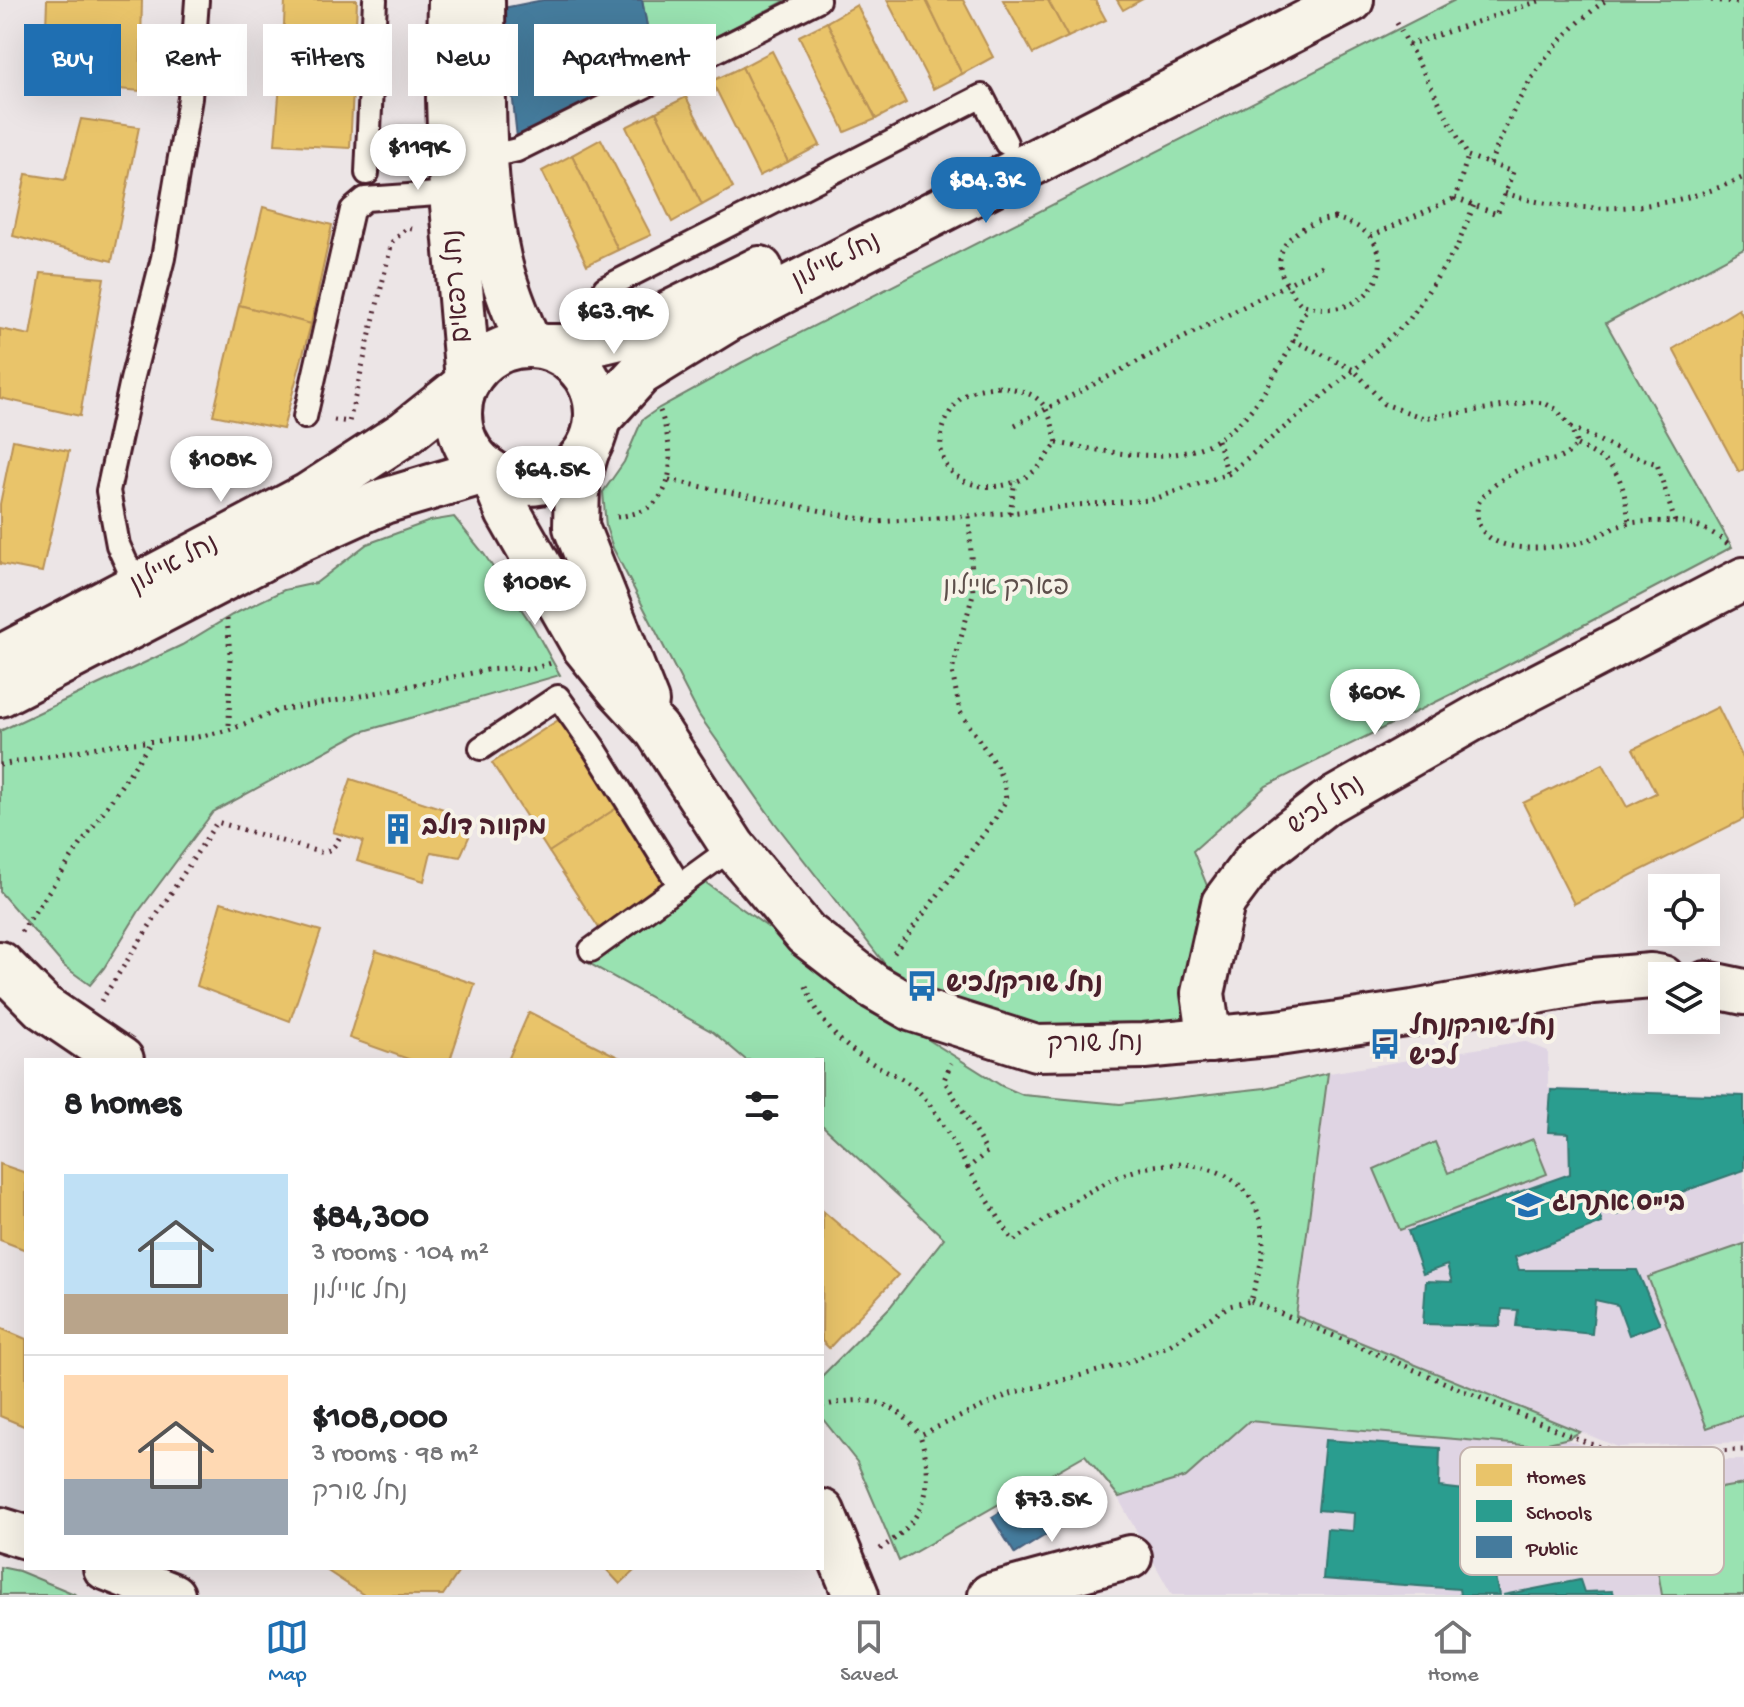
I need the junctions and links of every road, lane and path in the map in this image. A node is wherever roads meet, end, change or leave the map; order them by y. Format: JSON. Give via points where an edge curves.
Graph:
{"nodes":[{"id":1,"x":197,"y":0,"type":"edge"},
{"id":2,"x":375,"y":0,"type":"edge"},
{"id":3,"x":451,"y":0,"type":"edge"},
{"id":4,"x":482,"y":0,"type":"edge"},
{"id":5,"x":818,"y":0,"type":"edge"},
{"id":6,"x":1288,"y":0,"type":"edge"},
{"id":7,"x":1351,"y":0,"type":"edge"},
{"id":8,"x":1542,"y":0,"type":"edge"},
{"id":9,"x":1606,"y":0,"type":"edge"},
{"id":10,"x":1711,"y":0,"type":"edge"},
{"id":11,"x":1744,"y":3,"type":"edge"},
{"id":12,"x":1397,"y":23,"type":"dead end"},
{"id":13,"x":1408,"y":45,"type":"junction"},
{"id":14,"x":1006,"y":143,"type":"junction"},
{"id":15,"x":1468,"y":156,"type":"junction"},
{"id":16,"x":487,"y":157,"type":"junction"},
{"id":17,"x":1490,"y":164,"type":"junction"},
{"id":18,"x":367,"y":173,"type":"dead end"},
{"id":19,"x":1744,"y":177,"type":"edge"},
{"id":20,"x":452,"y":193,"type":"junction"},
{"id":21,"x":1505,"y":193,"type":"junction"},
{"id":22,"x":1455,"y":198,"type":"junction"},
{"id":23,"x":1474,"y":205,"type":"junction"},
{"id":24,"x":416,"y":229,"type":"dead end"},
{"id":25,"x":1371,"y":236,"type":"junction"},
{"id":26,"x":1324,"y":265,"type":"dead end"},
{"id":27,"x":605,"y":288,"type":"dead end"},
{"id":28,"x":1309,"y":307,"type":"junction"},
{"id":29,"x":1293,"y":340,"type":"junction"},
{"id":30,"x":538,"y":346,"type":"junction"},
{"id":31,"x":1354,"y":370,"type":"junction"},
{"id":32,"x":466,"y":383,"type":"junction"},
{"id":33,"x":656,"y":399,"type":"dead end"},
{"id":34,"x":305,"y":417,"type":"joint"},
{"id":35,"x":1015,"y":425,"type":"dead end"},
{"id":36,"x":1571,"y":427,"type":"junction"},
{"id":37,"x":591,"y":436,"type":"junction"},
{"id":38,"x":1217,"y":440,"type":"junction"},
{"id":39,"x":1057,"y":443,"type":"junction"},
{"id":40,"x":1577,"y":445,"type":"junction"},
{"id":41,"x":490,"y":472,"type":"junction"},
{"id":42,"x":1228,"y":474,"type":"junction"},
{"id":43,"x":669,"y":480,"type":"junction"},
{"id":44,"x":1015,"y":481,"type":"junction"},
{"id":45,"x":1010,"y":513,"type":"junction"},
{"id":46,"x":969,"y":515,"type":"junction"},
{"id":47,"x":609,"y":519,"type":"dead end"},
{"id":48,"x":1675,"y":522,"type":"junction"},
{"id":49,"x":1629,"y":523,"type":"junction"},
{"id":50,"x":1740,"y":566,"type":"edge"},
{"id":51,"x":137,"y":587,"type":"junction"},
{"id":52,"x":226,"y":611,"type":"dead end"},
{"id":53,"x":561,"y":655,"type":"dead end"},
{"id":54,"x":0,"y":658,"type":"edge"},
{"id":55,"x":0,"y":694,"type":"edge"},
{"id":56,"x":229,"y":730,"type":"junction"},
{"id":57,"x":657,"y":730,"type":"junction"},
{"id":58,"x":151,"y":741,"type":"junction"},
{"id":59,"x":481,"y":748,"type":"dead end"},
{"id":60,"x":0,"y":765,"type":"edge"},
{"id":61,"x":341,"y":834,"type":"dead end"},
{"id":62,"x":733,"y":847,"type":"junction"},
{"id":63,"x":680,"y":886,"type":"junction"},
{"id":64,"x":591,"y":950,"type":"dead end"},
{"id":65,"x":4,"y":963,"type":"edge"},
{"id":66,"x":801,"y":974,"type":"dead end"},
{"id":67,"x":1648,"y":976,"type":"edge"},
{"id":68,"x":873,"y":986,"type":"junction"},
{"id":69,"x":1720,"y":987,"type":"edge"},
{"id":70,"x":1744,"y":992,"type":"edge"},
{"id":71,"x":82,"y":1034,"type":"junction"},
{"id":72,"x":1210,"y":1041,"type":"junction"},
{"id":73,"x":953,"y":1057,"type":"dead end"},
{"id":74,"x":118,"y":1058,"type":"edge"},
{"id":75,"x":968,"y":1168,"type":"junction"},
{"id":76,"x":1251,"y":1301,"type":"junction"},
{"id":77,"x":824,"y":1406,"type":"edge"},
{"id":78,"x":920,"y":1435,"type":"junction"},
{"id":79,"x":1600,"y":1447,"type":"edge"},
{"id":80,"x":1724,"y":1450,"type":"edge"},
{"id":81,"x":1744,"y":1450,"type":"edge"},
{"id":82,"x":824,"y":1516,"type":"edge"},
{"id":83,"x":0,"y":1529,"type":"edge"},
{"id":84,"x":24,"y":1536,"type":"edge"},
{"id":85,"x":840,"y":1551,"type":"junction"},
{"id":86,"x":1130,"y":1557,"type":"dead end"},
{"id":87,"x":110,"y":1570,"type":"edge"},
{"id":88,"x":173,"y":1595,"type":"edge"},
{"id":89,"x":856,"y":1595,"type":"edge"},
{"id":90,"x":990,"y":1595,"type":"edge"}],
"edges":[{"from":1,"to":51,"type":"lane","via":[[190,98],[163,258],[108,491],[118,545]]},
{"from":2,"to":18,"type":"lane"},
{"from":3,"to":20,"type":"street","name":"נחל רפאים"},
{"from":4,"to":16,"type":"street","name":"נחל רפאים"},
{"from":5,"to":16,"type":"lane","via":[[517,150]]},
{"from":6,"to":14,"type":"street","name":"נחל איילון"},
{"from":7,"to":37,"type":"street","name":"נחל איילון","via":[[728,319],[640,373]]},
{"from":8,"to":13,"type":"path"},
{"from":9,"to":17,"type":"path","via":[[1559,39],[1536,68]]},
{"from":10,"to":11,"type":"path"},
{"from":12,"to":13,"type":"path"},
{"from":13,"to":15,"type":"path"},
{"from":14,"to":27,"type":"lane","via":[[982,96]]},
{"from":14,"to":30,"type":"street","name":"נחל איילון","via":[[624,336],[578,347]]},
{"from":15,"to":17,"type":"path"},
{"from":15,"to":22,"type":"path"},
{"from":16,"to":30,"type":"street","name":"נחל רפאים","via":[[499,261],[511,301]]},
{"from":17,"to":21,"type":"path","via":[[1513,172]]},
{"from":19,"to":21,"type":"path","via":[[1689,197],[1646,205],[1575,207]]},
{"from":20,"to":32,"type":"street","name":"נחל רפאים"},
{"from":20,"to":34,"type":"lane","via":[[365,199],[352,210]]},
{"from":21,"to":23,"type":"path","via":[[1497,214]]},
{"from":22,"to":23,"type":"path"},
{"from":22,"to":25,"type":"path"},
{"from":23,"to":31,"type":"path","via":[[1457,247],[1409,320]]},
{"from":24,"to":34,"type":"path","via":[[407,228],[392,242],[349,422]]},
{"from":25,"to":28,"type":"path","via":[[1379,246],[1381,265],[1368,294],[1330,310]]},
{"from":25,"to":28,"type":"path","via":[[1334,218],[1298,229],[1280,261],[1283,278]]},
{"from":26,"to":35,"type":"path","bridge":true},
{"from":28,"to":29,"type":"path","via":[[1299,317]]},
{"from":29,"to":31,"type":"path"},
{"from":29,"to":38,"type":"path","via":[[1251,411]]},
{"from":30,"to":32,"type":"street","via":[[494,354]]},
{"from":30,"to":37,"type":"street","via":[[569,358],[583,371],[596,397]]},
{"from":31,"to":36,"type":"path","via":[[1384,404],[1424,418],[1532,402],[1556,409]]},
{"from":31,"to":42,"type":"path"},
{"from":32,"to":41,"type":"street","via":[[461,432]]},
{"from":32,"to":51,"type":"street","name":"נחל איילון","via":[[405,433],[308,496]]},
{"from":33,"to":43,"type":"path","via":[[669,443]]},
{"from":36,"to":40,"type":"path"},
{"from":36,"to":48,"type":"path","via":[[1657,464]]},
{"from":37,"to":41,"type":"street","via":[[568,471],[545,480],[521,482]]},
{"from":37,"to":57,"type":"street","name":"נחל שורק","via":[[577,483],[576,527]]},
{"from":38,"to":39,"type":"path","via":[[1195,451],[1155,457]]},
{"from":38,"to":42,"type":"path"},
{"from":39,"to":44,"type":"path","via":[[1038,468]]},
{"from":39,"to":44,"type":"path","via":[[1043,401],[1021,390],[998,386],[973,391],[954,403],[939,448],[950,471],[980,487]]},
{"from":40,"to":49,"type":"path","via":[[1601,457],[1617,474],[1625,489]]},
{"from":40,"to":49,"type":"path","via":[[1564,458],[1532,464],[1500,480],[1479,499],[1476,516],[1482,532],[1499,543],[1552,547],[1586,541]]},
{"from":41,"to":55,"type":"street","name":"נחל איילון","via":[[384,501]]},
{"from":41,"to":57,"type":"street","name":"נחל שורק","via":[[585,647]]},
{"from":42,"to":45,"type":"path","via":[[1151,500]]},
{"from":43,"to":46,"type":"path","via":[[877,522]]},
{"from":43,"to":47,"type":"path","via":[[644,510]]},
{"from":44,"to":45,"type":"path"},
{"from":45,"to":46,"type":"path"},
{"from":46,"to":68,"type":"path","via":[[973,594],[952,671],[960,712],[996,765],[1006,800]]},
{"from":48,"to":49,"type":"path"},
{"from":48,"to":50,"type":"path","via":[[1701,526],[1726,542]]},
{"from":50,"to":72,"type":"street","name":"נחל לכיש","via":[[1326,803],[1258,856],[1223,903],[1203,993]]},
{"from":51,"to":54,"type":"street","name":"נחל איילון"},
{"from":52,"to":56,"type":"path"},
{"from":53,"to":56,"type":"path","via":[[530,670],[487,670],[280,710]]},
{"from":56,"to":58,"type":"path"},
{"from":57,"to":62,"type":"street","name":"נחל שורק"},
{"from":58,"to":60,"type":"path"},
{"from":58,"to":65,"type":"path"},
{"from":59,"to":63,"type":"lane","via":[[558,697]]},
{"from":61,"to":71,"type":"path","via":[[335,847],[319,852],[217,822]]},
{"from":62,"to":63,"type":"lane"},
{"from":62,"to":68,"type":"street","name":"נחל שורק","via":[[806,934]]},
{"from":63,"to":64,"type":"lane"},
{"from":65,"to":71,"type":"street","via":[[43,1007]]},
{"from":66,"to":75,"type":"path","via":[[829,1029],[852,1052],[921,1093]]},
{"from":67,"to":72,"type":"street","name":"נחל שורק"},
{"from":68,"to":72,"type":"street","name":"נחל שורק","via":[[913,1009],[1036,1048]]},
{"from":69,"to":70,"type":"street"},
{"from":71,"to":74,"type":"street"},
{"from":73,"to":75,"type":"path","via":[[944,1080],[987,1152]]},
{"from":75,"to":76,"type":"path","via":[[1013,1241],[1118,1177],[1174,1162],[1222,1172],[1244,1190],[1260,1218],[1263,1248]]},
{"from":76,"to":78,"type":"path","via":[[1229,1306],[1170,1345],[1124,1364],[1010,1394]]},
{"from":76,"to":79,"type":"path"},
{"from":77,"to":78,"type":"path","via":[[870,1401],[897,1409]]},
{"from":78,"to":85,"type":"path","via":[[929,1480],[917,1517],[878,1550]]},
{"from":80,"to":81,"type":"path"},
{"from":82,"to":85,"type":"street"},
{"from":83,"to":84,"type":"street"},
{"from":85,"to":89,"type":"street"},
{"from":86,"to":90,"type":"street"},
{"from":87,"to":88,"type":"street"}]}
